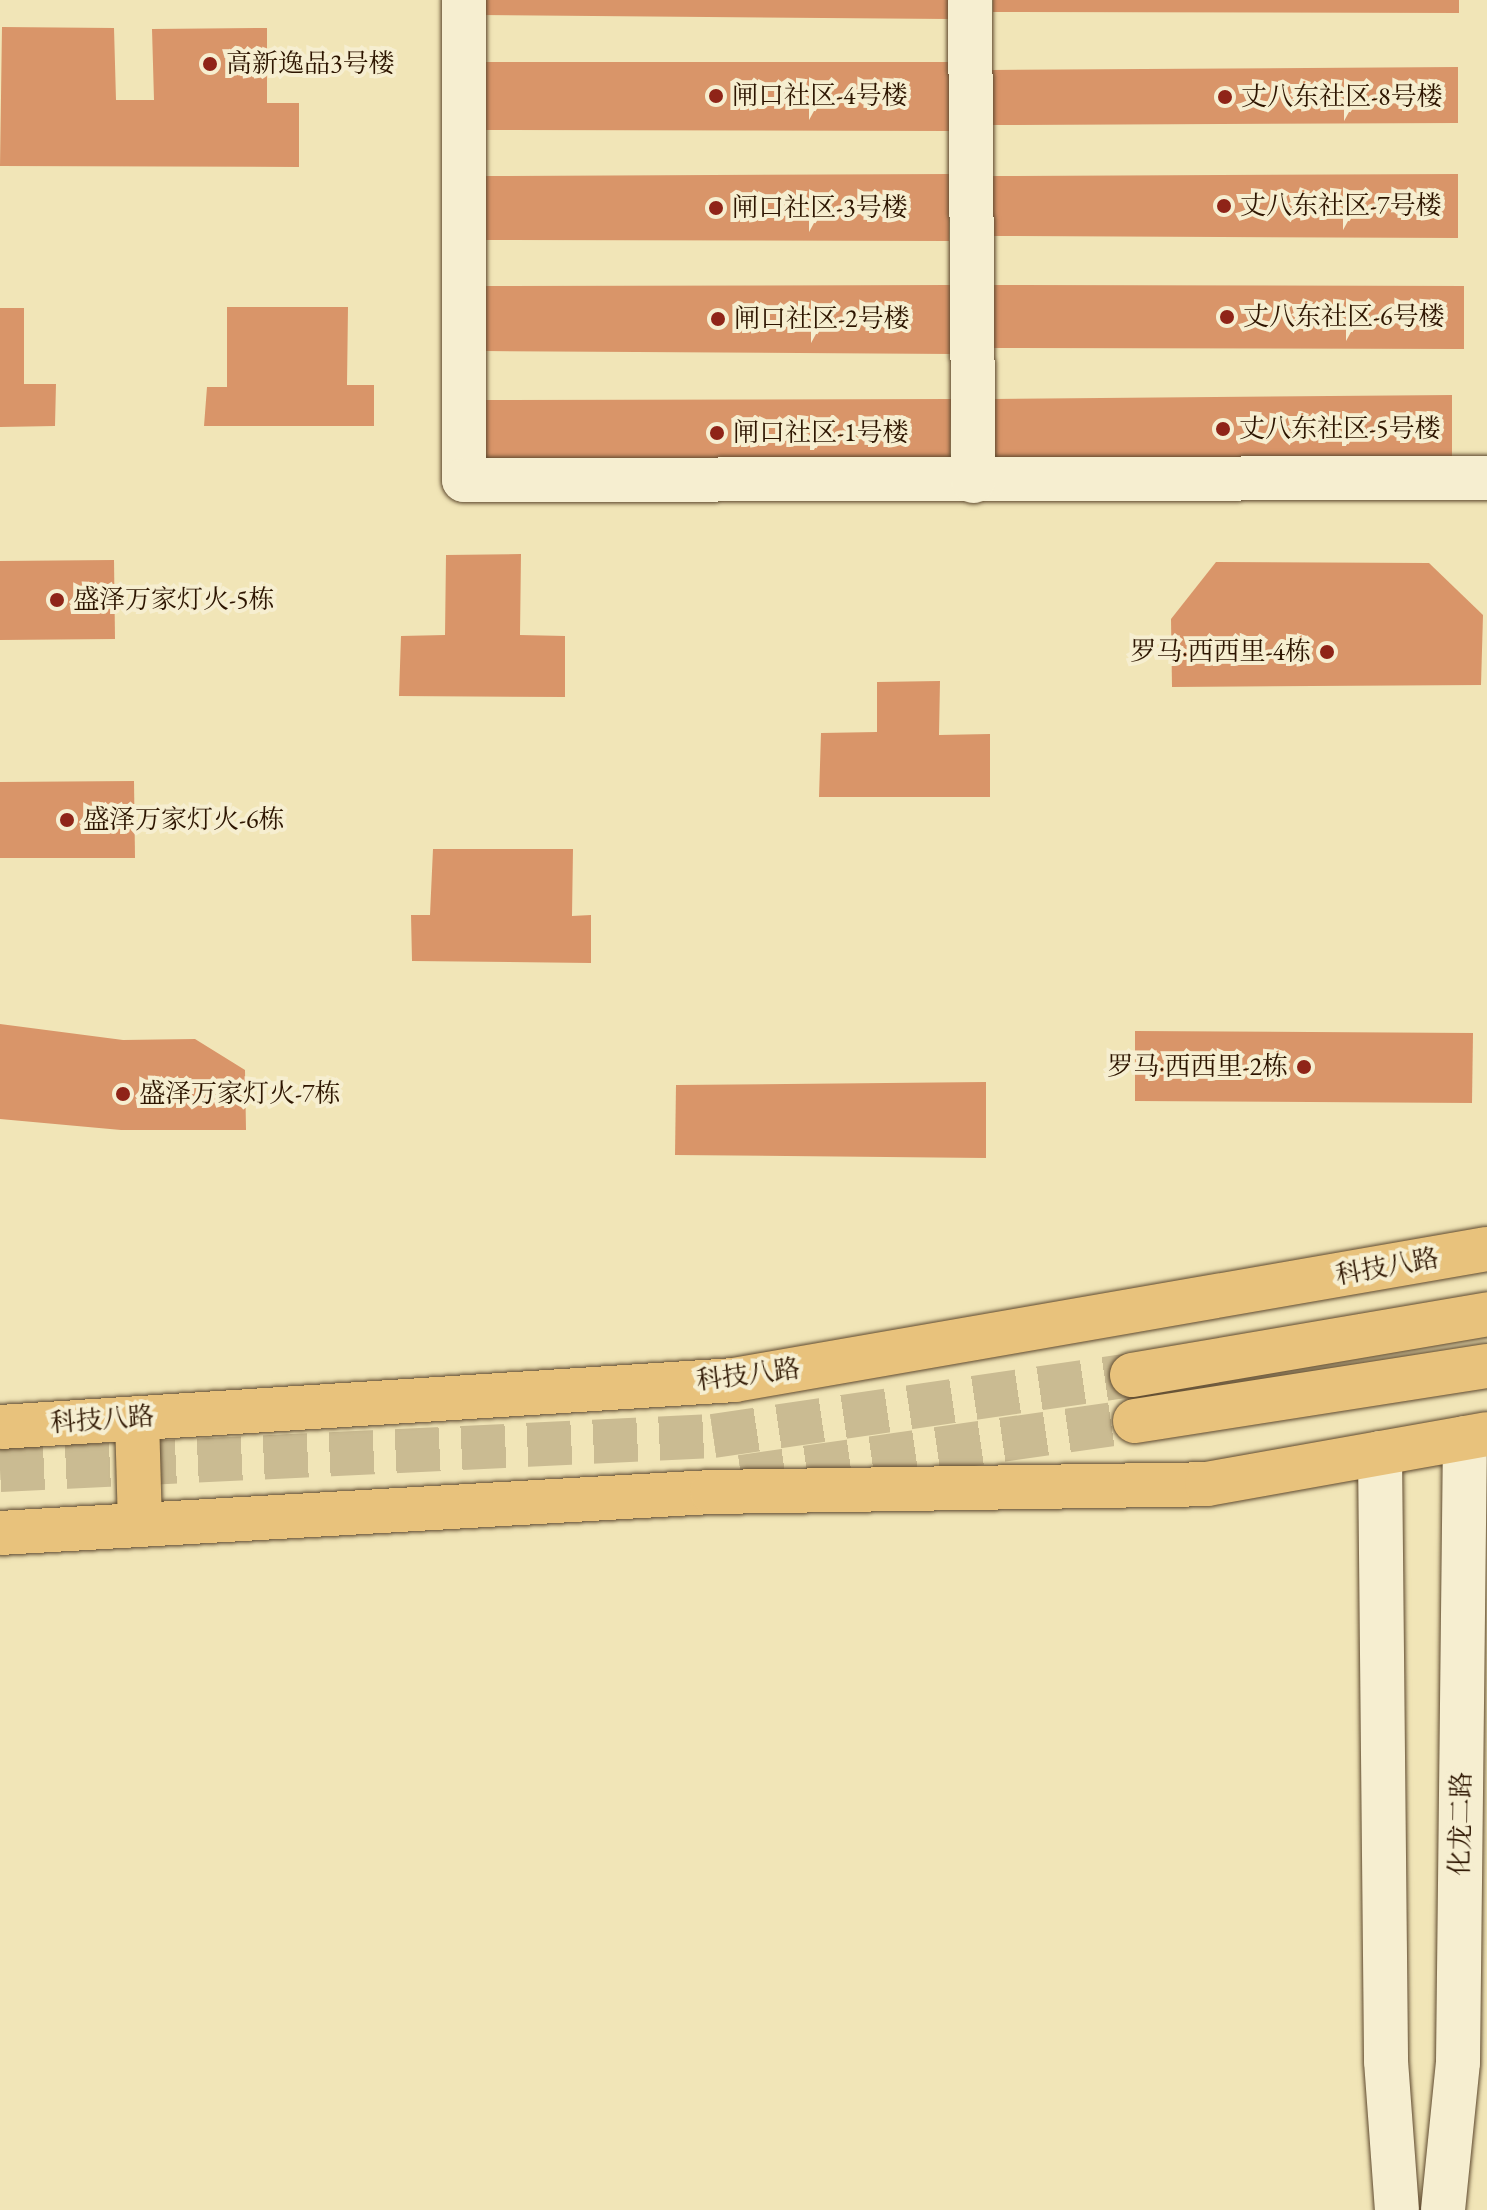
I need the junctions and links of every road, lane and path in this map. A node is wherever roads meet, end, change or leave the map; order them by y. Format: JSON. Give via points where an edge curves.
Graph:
{"nodes":[{"id":1,"x":464,"y":0,"type":"edge"},
{"id":2,"x":970,"y":0,"type":"edge"},
{"id":3,"x":1487,"y":478,"type":"edge"},
{"id":4,"x":973,"y":481,"type":"junction"},
{"id":5,"x":1487,"y":1249,"type":"edge"},
{"id":6,"x":1487,"y":1314,"type":"edge"},
{"id":7,"x":1487,"y":1366,"type":"edge"},
{"id":8,"x":1132,"y":1375,"type":"tunnel mouth"},
{"id":9,"x":137,"y":1418,"type":"junction"},
{"id":10,"x":1135,"y":1421,"type":"tunnel mouth"},
{"id":11,"x":0,"y":1427,"type":"edge"},
{"id":12,"x":1476,"y":1436,"type":"edge"},
{"id":13,"x":1380,"y":1453,"type":"junction"},
{"id":14,"x":140,"y":1525,"type":"junction"},
{"id":15,"x":0,"y":1533,"type":"edge"},
{"id":16,"x":1397,"y":2210,"type":"edge"},
{"id":17,"x":1443,"y":2210,"type":"edge"}],
"edges":[{"from":1,"to":4,"type":"street","via":[[464,480]]},
{"from":2,"to":4,"type":"street"},
{"from":3,"to":4,"type":"street"},
{"from":5,"to":9,"type":"main road","name":"科技八路","via":[[734,1380]]},
{"from":6,"to":8,"type":"main road"},
{"from":7,"to":10,"type":"main road"},
{"from":9,"to":11,"type":"main road","name":"科技八路"},
{"from":9,"to":14,"type":"main road"},
{"from":12,"to":13,"type":"main road"},
{"from":12,"to":17,"type":"street","name":"化龙二路","via":[[1458,2062]]},
{"from":13,"to":14,"type":"main road","via":[[1207,1484],[712,1492]]},
{"from":13,"to":16,"type":"street","via":[[1386,2061]]},
{"from":14,"to":15,"type":"main road"}]}
